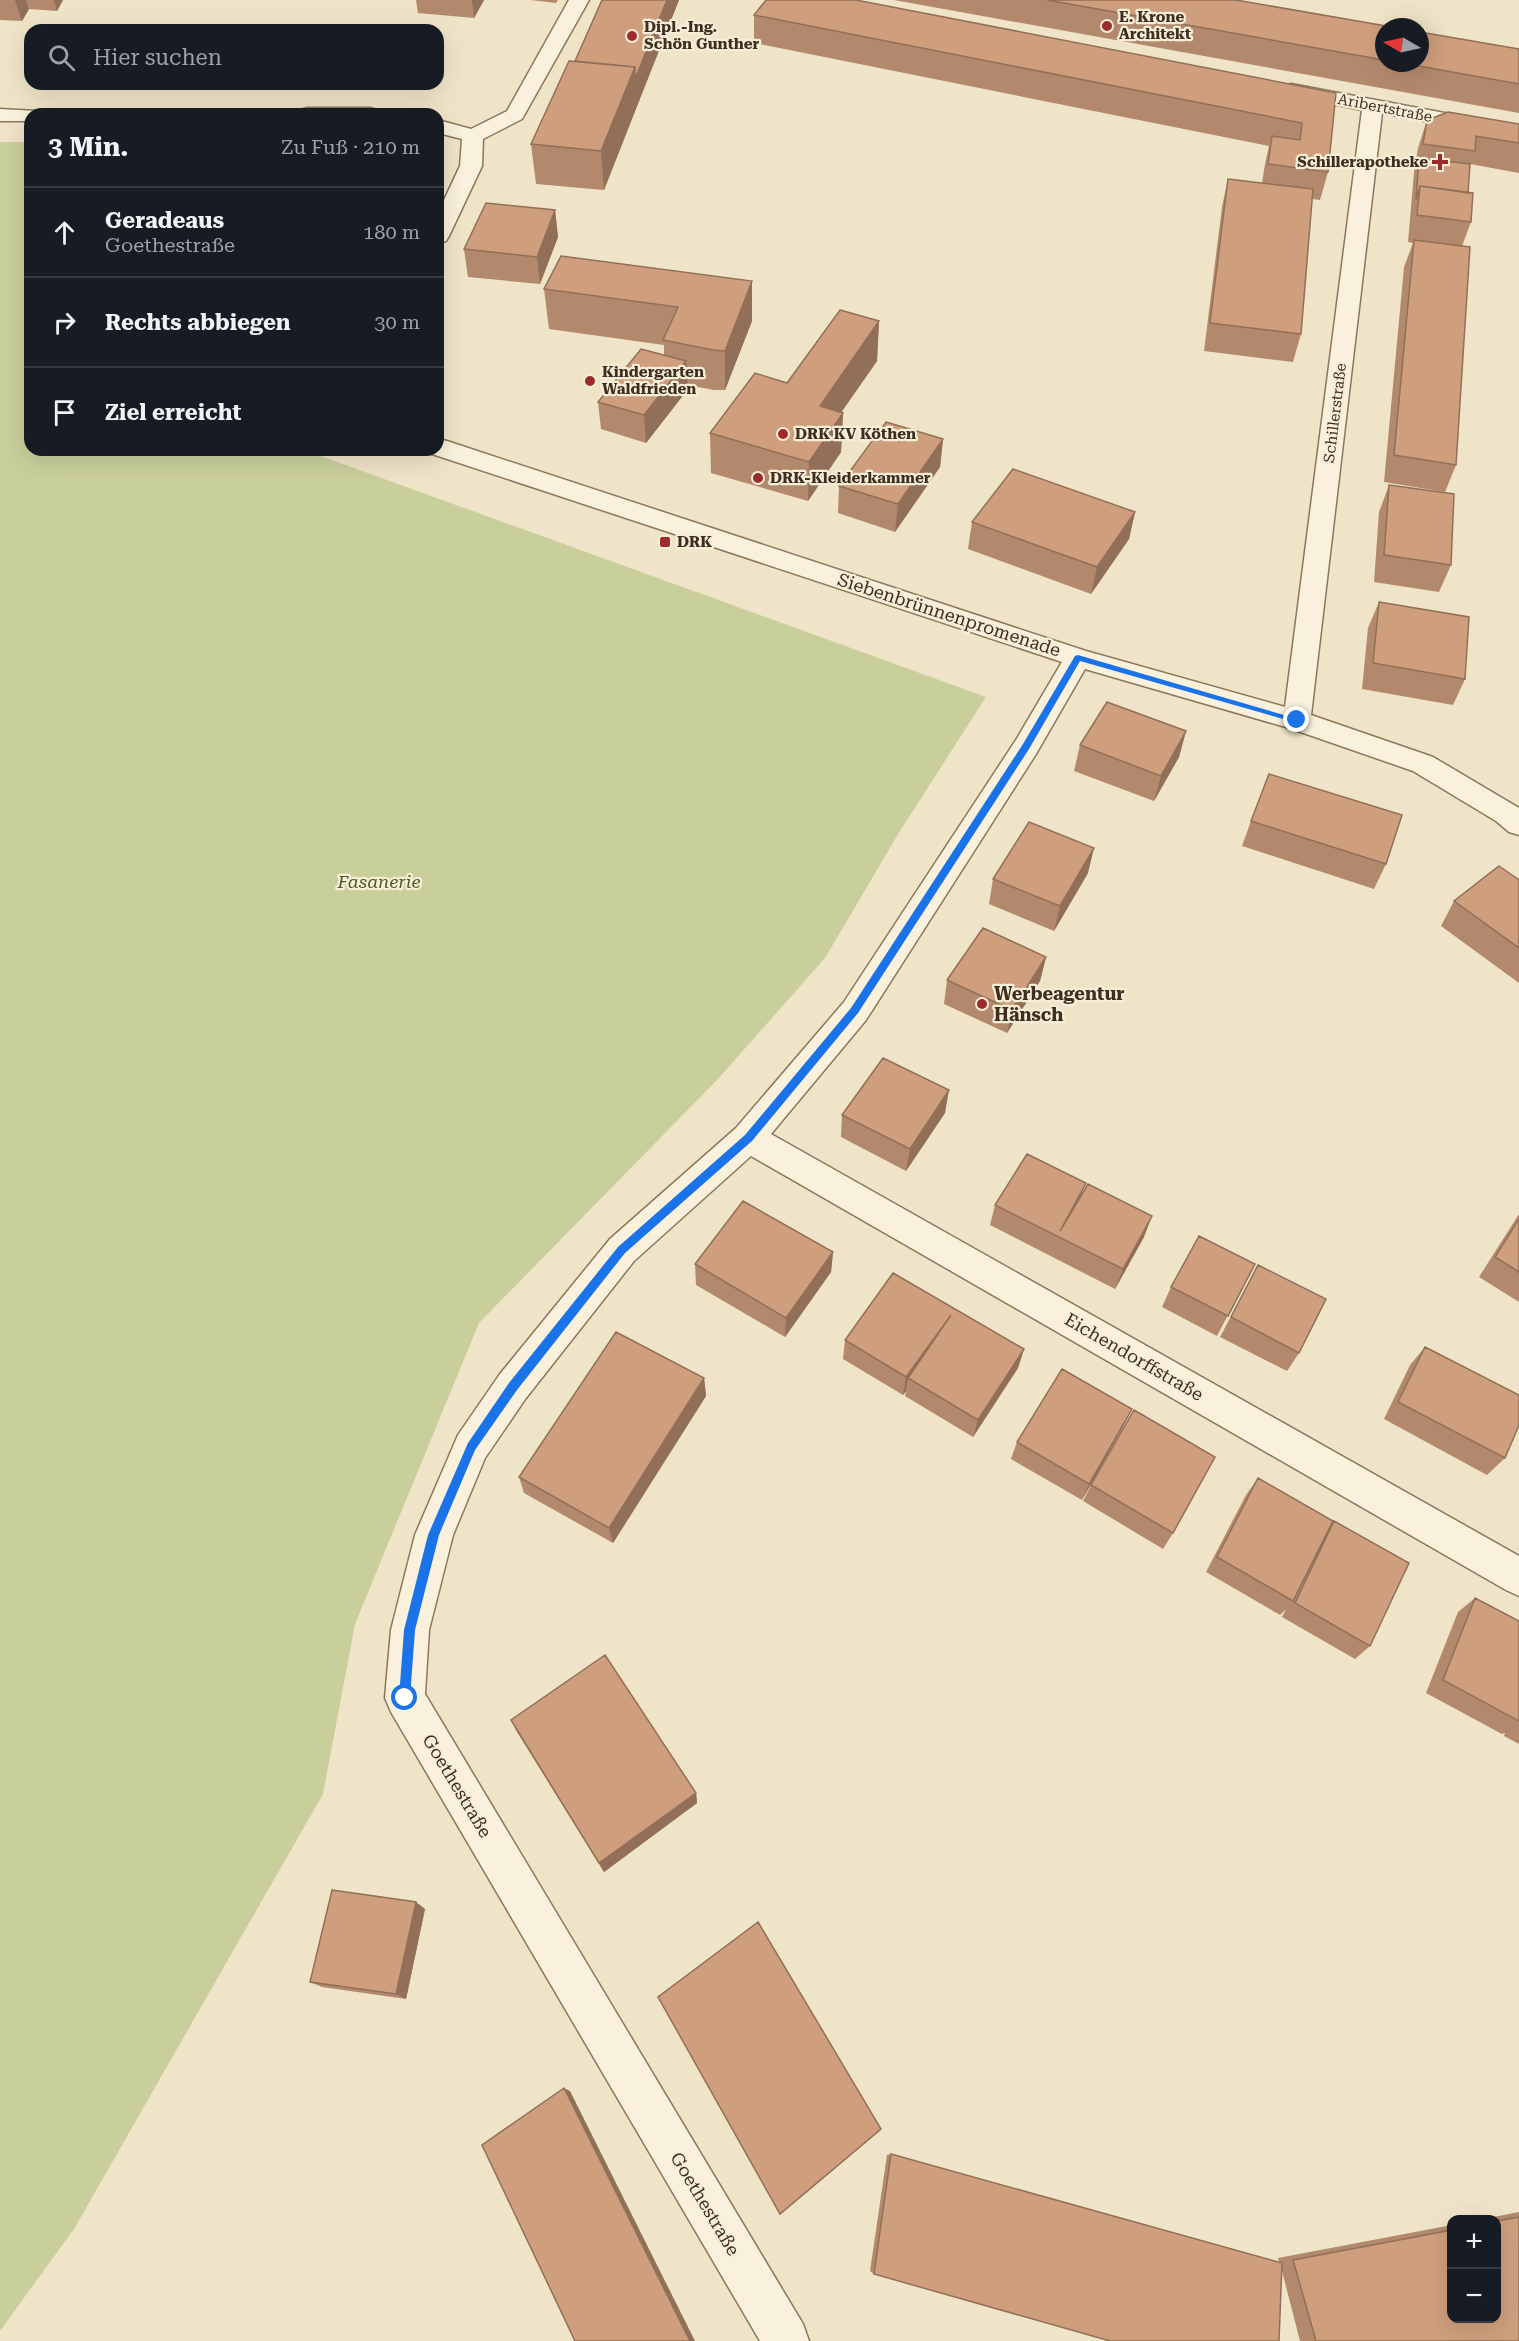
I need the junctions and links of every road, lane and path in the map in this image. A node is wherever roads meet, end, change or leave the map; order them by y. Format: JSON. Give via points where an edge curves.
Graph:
{"nodes":[{"id":1,"x":579,"y":0,"type":"edge"},
{"id":2,"x":1268,"y":85,"type":"edge"},
{"id":3,"x":1372,"y":105,"type":"junction"},
{"id":4,"x":0,"y":115,"type":"edge"},
{"id":5,"x":24,"y":115,"type":"edge"},
{"id":6,"x":444,"y":128,"type":"edge"},
{"id":7,"x":1519,"y":133,"type":"edge"},
{"id":8,"x":473,"y":136,"type":"junction"},
{"id":9,"x":444,"y":223,"type":"edge"},
{"id":10,"x":444,"y":449,"type":"edge"},
{"id":11,"x":1078,"y":658,"type":"junction"},
{"id":12,"x":1297,"y":720,"type":"junction"},
{"id":13,"x":1519,"y":824,"type":"edge"},
{"id":14,"x":748,"y":1138,"type":"junction"},
{"id":15,"x":1519,"y":1577,"type":"edge"},
{"id":16,"x":786,"y":2341,"type":"edge"}],
"edges":[{"from":1,"to":8,"type":"street","via":[[515,115]]},
{"from":2,"to":3,"type":"street","name":"Aribertstraße"},
{"from":3,"to":7,"type":"street","name":"Aribertstraße"},
{"from":3,"to":12,"type":"street","name":"Schillerstraße"},
{"from":4,"to":5,"type":"street"},
{"from":6,"to":8,"type":"street"},
{"from":8,"to":9,"type":"street","via":[[471,166]]},
{"from":10,"to":11,"type":"street","name":"Siebenbrünnenpromenade"},
{"from":11,"to":12,"type":"street","name":"Siebenbrünnenpromenade"},
{"from":11,"to":14,"type":"street","name":"Goethestraße","via":[[1026,747],[855,1011]]},
{"from":12,"to":13,"type":"street","name":"Siebenbrünnenpromenade","via":[[1423,764]]},
{"from":14,"to":15,"type":"street","name":"Eichendorffstraße"},
{"from":14,"to":16,"type":"street","name":"Goethestraße","via":[[622,1250],[513,1386],[471,1447],[434,1535],[410,1630],[405,1698]]}]}
